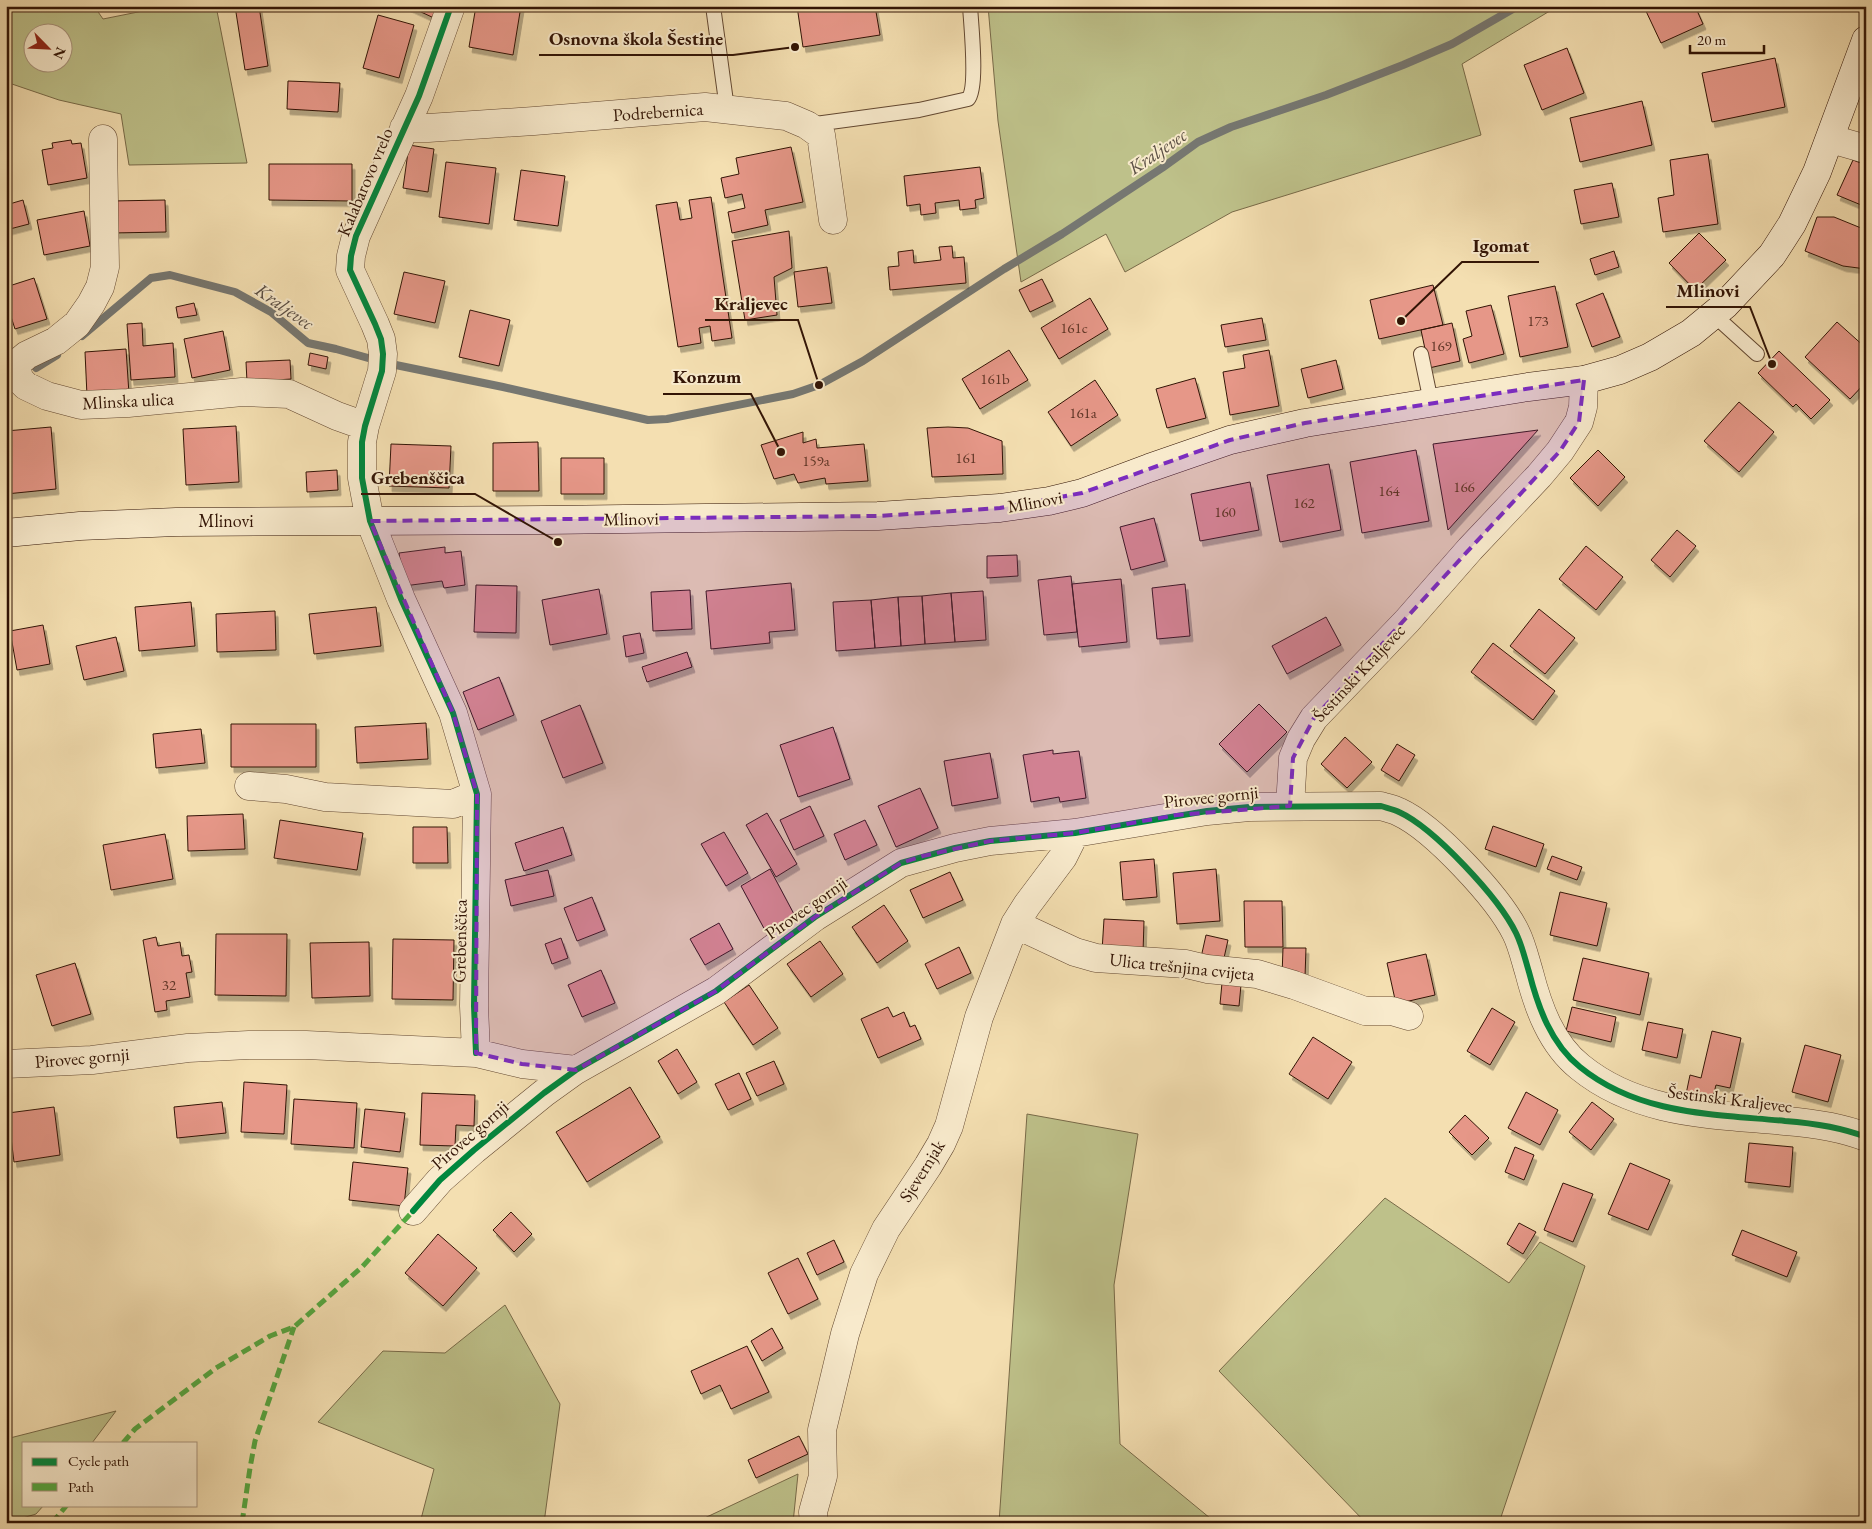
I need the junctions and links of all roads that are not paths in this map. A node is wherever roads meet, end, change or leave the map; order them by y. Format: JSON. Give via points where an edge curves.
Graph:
{"nodes":[{"id":1,"x":451,"y":6,"type":"edge"},
{"id":2,"x":713,"y":6,"type":"edge"},
{"id":3,"x":970,"y":6,"type":"edge"},
{"id":4,"x":1866,"y":40,"type":"edge"},
{"id":5,"x":727,"y":109,"type":"junction"},
{"id":6,"x":807,"y":125,"type":"junction"},
{"id":7,"x":404,"y":128,"type":"junction"},
{"id":8,"x":103,"y":139,"type":"dead end"},
{"id":9,"x":1831,"y":139,"type":"junction"},
{"id":10,"x":1866,"y":149,"type":"edge"},
{"id":11,"x":833,"y":220,"type":"dead end"},
{"id":12,"x":1714,"y":315,"type":"junction"},
{"id":13,"x":1421,"y":354,"type":"dead end"},
{"id":14,"x":1757,"y":354,"type":"dead end"},
{"id":15,"x":1584,"y":380,"type":"junction"},
{"id":16,"x":1431,"y":402,"type":"junction"},
{"id":17,"x":365,"y":426,"type":"junction"},
{"id":18,"x":370,"y":521,"type":"junction"},
{"id":19,"x":6,"y":533,"type":"edge"},
{"id":20,"x":249,"y":786,"type":"dead end"},
{"id":21,"x":476,"y":794,"type":"junction"},
{"id":22,"x":1290,"y":806,"type":"junction"},
{"id":23,"x":1076,"y":833,"type":"junction"},
{"id":24,"x":1015,"y":924,"type":"junction"},
{"id":25,"x":1409,"y":1016,"type":"dead end"},
{"id":26,"x":476,"y":1053,"type":"junction"},
{"id":27,"x":6,"y":1064,"type":"edge"},
{"id":28,"x":576,"y":1070,"type":"junction"},
{"id":29,"x":1866,"y":1137,"type":"edge"},
{"id":30,"x":413,"y":1211,"type":"dead end"},
{"id":31,"x":814,"y":1523,"type":"edge"}],
"edges":[{"from":1,"to":7,"type":"street","name":"Kalabarovo vrelo"},
{"from":2,"to":5,"type":"lane"},
{"from":3,"to":6,"type":"lane","via":[[973,77],[968,99],[919,110]]},
{"from":4,"to":9,"type":"street","name":"Mlinovi"},
{"from":5,"to":6,"type":"street","name":"Podrebernica","via":[[786,116]]},
{"from":5,"to":7,"type":"street","name":"Podrebernica","via":[[705,107]]},
{"from":6,"to":11,"type":"street","name":"Podrebernica","via":[[821,135]]},
{"from":7,"to":17,"type":"street","name":"Kalabarovo vrelo","via":[[368,206],[351,256],[350,270],[381,339],[383,363]]},
{"from":8,"to":17,"type":"street","name":"Mlinska ulica","via":[[105,267],[100,287],[77,324],[56,341],[21,360],[17,372],[20,380],[47,396],[81,405],[242,392],[289,394]]},
{"from":9,"to":10,"type":"street"},
{"from":9,"to":12,"type":"street","name":"Mlinovi","via":[[1792,224],[1772,255]]},
{"from":12,"to":14,"type":"lane"},
{"from":12,"to":15,"type":"street","name":"Mlinovi","via":[[1650,357]]},
{"from":13,"to":16,"type":"lane"},
{"from":15,"to":16,"type":"street","name":"Mlinovi"},
{"from":15,"to":22,"type":"street","name":"Šestinski Kraljevec","via":[[1579,422],[1560,451],[1407,621],[1314,718],[1293,758]]},
{"from":16,"to":18,"type":"street","name":"Mlinovi","via":[[1304,423],[1230,440],[1082,493],[1000,508],[878,516]]},
{"from":17,"to":18,"type":"street","via":[[362,478]]},
{"from":18,"to":19,"type":"street","name":"Mlinovi","via":[[176,522]]},
{"from":18,"to":21,"type":"street","name":"Grebenščica","via":[[453,713]]},
{"from":20,"to":21,"type":"street","via":[[324,797],[452,804]]},
{"from":21,"to":26,"type":"street","name":"Grebenščica"},
{"from":22,"to":23,"type":"street","name":"Pirovec gornji","via":[[1177,815]]},
{"from":22,"to":29,"type":"street","name":"Šestinski Kraljevec","via":[[1381,806],[1399,812],[1435,837],[1501,910],[1516,933],[1539,1009],[1552,1033],[1566,1054],[1598,1079],[1632,1097],[1678,1111],[1800,1122]]},
{"from":23,"to":24,"type":"street","name":"Sjevernjak","via":[[1063,857]]},
{"from":23,"to":28,"type":"street","name":"Pirovec gornji","via":[[981,843],[900,863],[815,917],[716,991]]},
{"from":24,"to":25,"type":"street","name":"Ulica trešnjina cvijeta","via":[[1075,952],[1096,958],[1186,964],[1256,974],[1365,1011],[1392,1011]]},
{"from":24,"to":31,"type":"street","name":"Sjevernjak","via":[[979,1017],[949,1126],[928,1166],[886,1229],[853,1304],[822,1430],[822,1476],[813,1512]]},
{"from":26,"to":27,"type":"street","name":"Pirovec gornji","via":[[249,1045],[188,1048],[92,1060]]},
{"from":26,"to":28,"type":"street","name":"Pirovec gornji","via":[[522,1064]]},
{"from":28,"to":30,"type":"street","name":"Pirovec gornji","via":[[474,1150],[440,1180]]}]}
